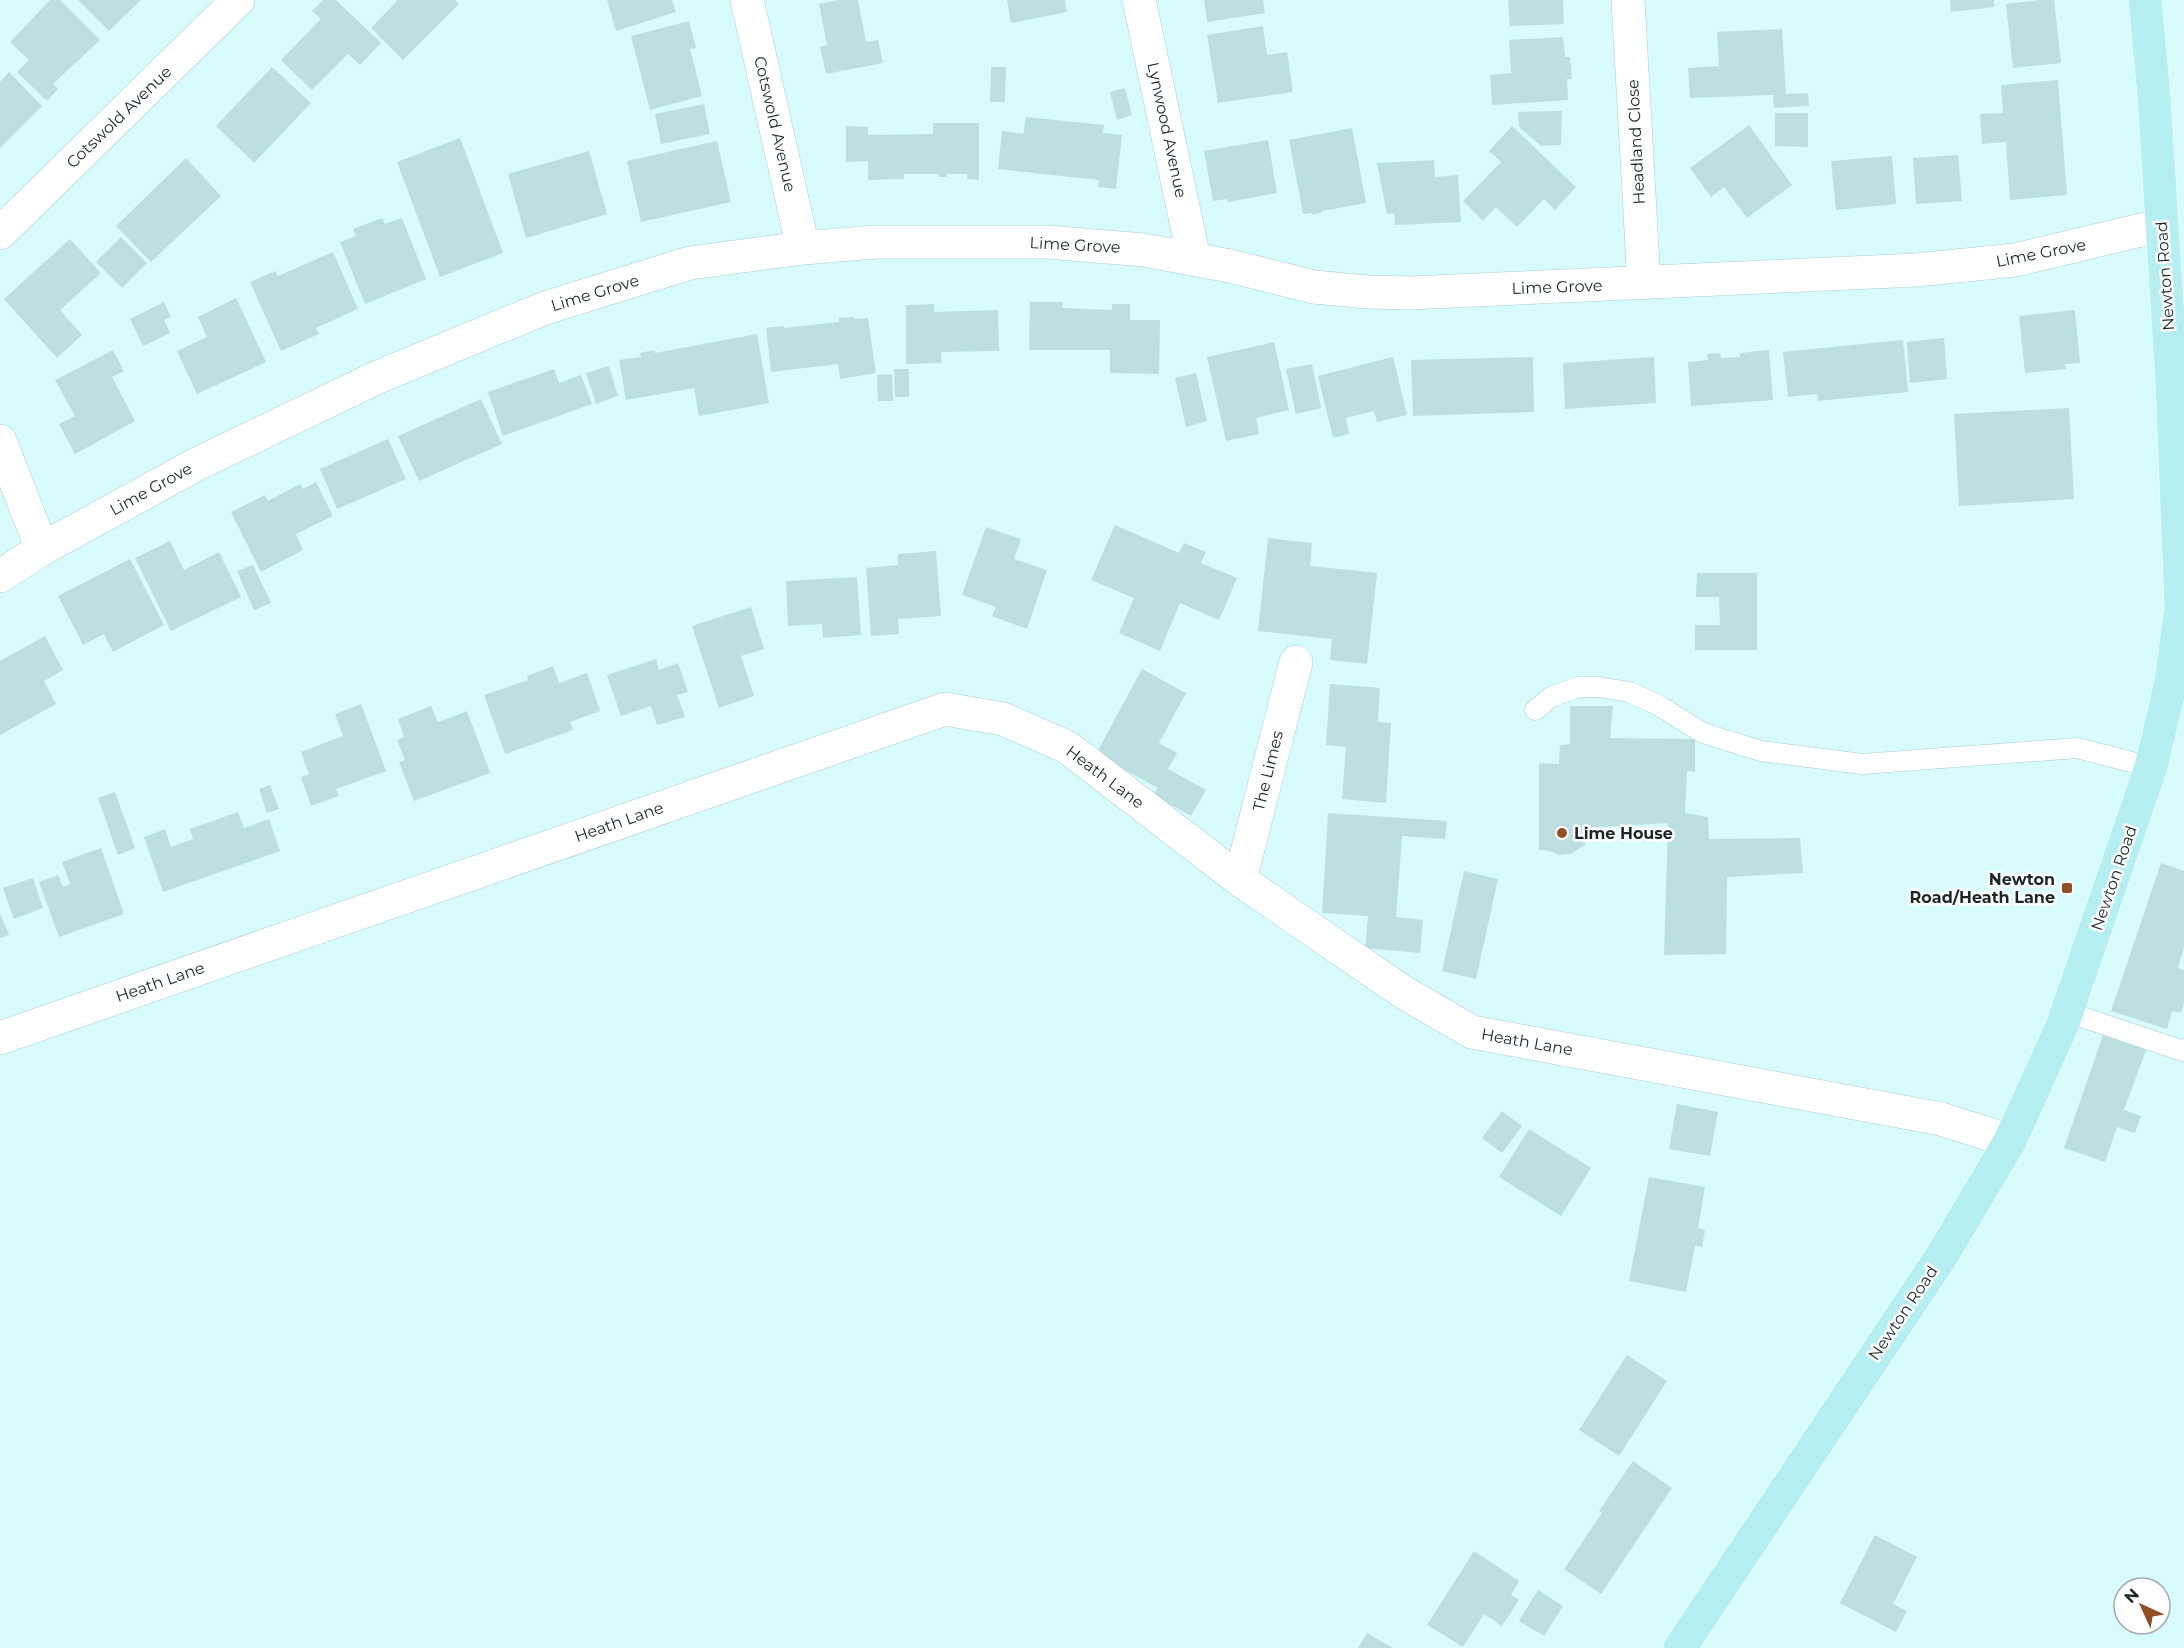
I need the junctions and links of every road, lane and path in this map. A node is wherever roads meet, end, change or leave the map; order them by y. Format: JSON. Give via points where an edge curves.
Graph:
{"nodes":[{"id":1,"x":238,"y":0,"type":"edge"},
{"id":2,"x":747,"y":0,"type":"edge"},
{"id":3,"x":1139,"y":0,"type":"edge"},
{"id":4,"x":1628,"y":0,"type":"edge"},
{"id":5,"x":2145,"y":0,"type":"edge"},
{"id":6,"x":2162,"y":225,"type":"junction"},
{"id":7,"x":0,"y":233,"type":"edge"},
{"id":8,"x":803,"y":248,"type":"junction"},
{"id":9,"x":1194,"y":259,"type":"junction"},
{"id":10,"x":1644,"y":284,"type":"junction"},
{"id":11,"x":2178,"y":382,"type":"edge"},
{"id":12,"x":0,"y":441,"type":"edge"},
{"id":13,"x":42,"y":549,"type":"junction"},
{"id":14,"x":0,"y":576,"type":"edge"},
{"id":15,"x":1296,"y":662,"type":"dead end"},
{"id":16,"x":2177,"y":686,"type":"edge"},
{"id":17,"x":1535,"y":710,"type":"dead end"},
{"id":18,"x":2151,"y":767,"type":"junction"},
{"id":19,"x":1240,"y":880,"type":"junction"},
{"id":20,"x":2067,"y":1012,"type":"junction"},
{"id":21,"x":0,"y":1038,"type":"edge"},
{"id":22,"x":2184,"y":1049,"type":"edge"},
{"id":23,"x":2010,"y":1141,"type":"junction"},
{"id":24,"x":1680,"y":1648,"type":"edge"}],
"edges":[{"from":1,"to":7,"type":"street","name":"Cotswold Avenue"},
{"from":2,"to":8,"type":"street","name":"Cotswold Avenue"},
{"from":3,"to":9,"type":"street","name":"Lynwood Avenue"},
{"from":4,"to":10,"type":"street","name":"Headland Close"},
{"from":5,"to":6,"type":"main road","name":"Newton Road"},
{"from":6,"to":10,"type":"street","name":"Lime Grove","via":[[2015,261]]},
{"from":6,"to":11,"type":"main road","name":"Newton Road"},
{"from":8,"to":9,"type":"street","name":"Lime Grove","via":[[875,242],[1047,242],[1144,250]]},
{"from":8,"to":13,"type":"street","name":"Lime Grove","via":[[690,263],[545,308],[378,377],[197,464]]},
{"from":9,"to":10,"type":"street","name":"Lime Grove","via":[[1314,287],[1368,292]]},
{"from":11,"to":16,"type":"main road","name":"Newton Road","via":[[2181,607]]},
{"from":12,"to":13,"type":"street"},
{"from":13,"to":14,"type":"street","name":"Lime Grove"},
{"from":15,"to":19,"type":"street","name":"The Limes"},
{"from":16,"to":18,"type":"main road","name":"Newton Road"},
{"from":17,"to":18,"type":"lane","via":[[1551,696],[1578,687],[1599,687],[1629,692],[1703,733],[1761,751],[1862,764],[2077,748]]},
{"from":18,"to":20,"type":"main road","name":"Newton Road"},
{"from":19,"to":21,"type":"street","name":"Heath Lane","via":[[1067,747],[1003,718],[945,709]]},
{"from":19,"to":23,"type":"street","name":"Heath Lane","via":[[1403,992],[1472,1032],[1941,1119]]},
{"from":20,"to":22,"type":"lane"},
{"from":20,"to":23,"type":"main road","name":"Newton Road"},
{"from":23,"to":24,"type":"main road","name":"Newton Road","via":[[1941,1257]]}]}
